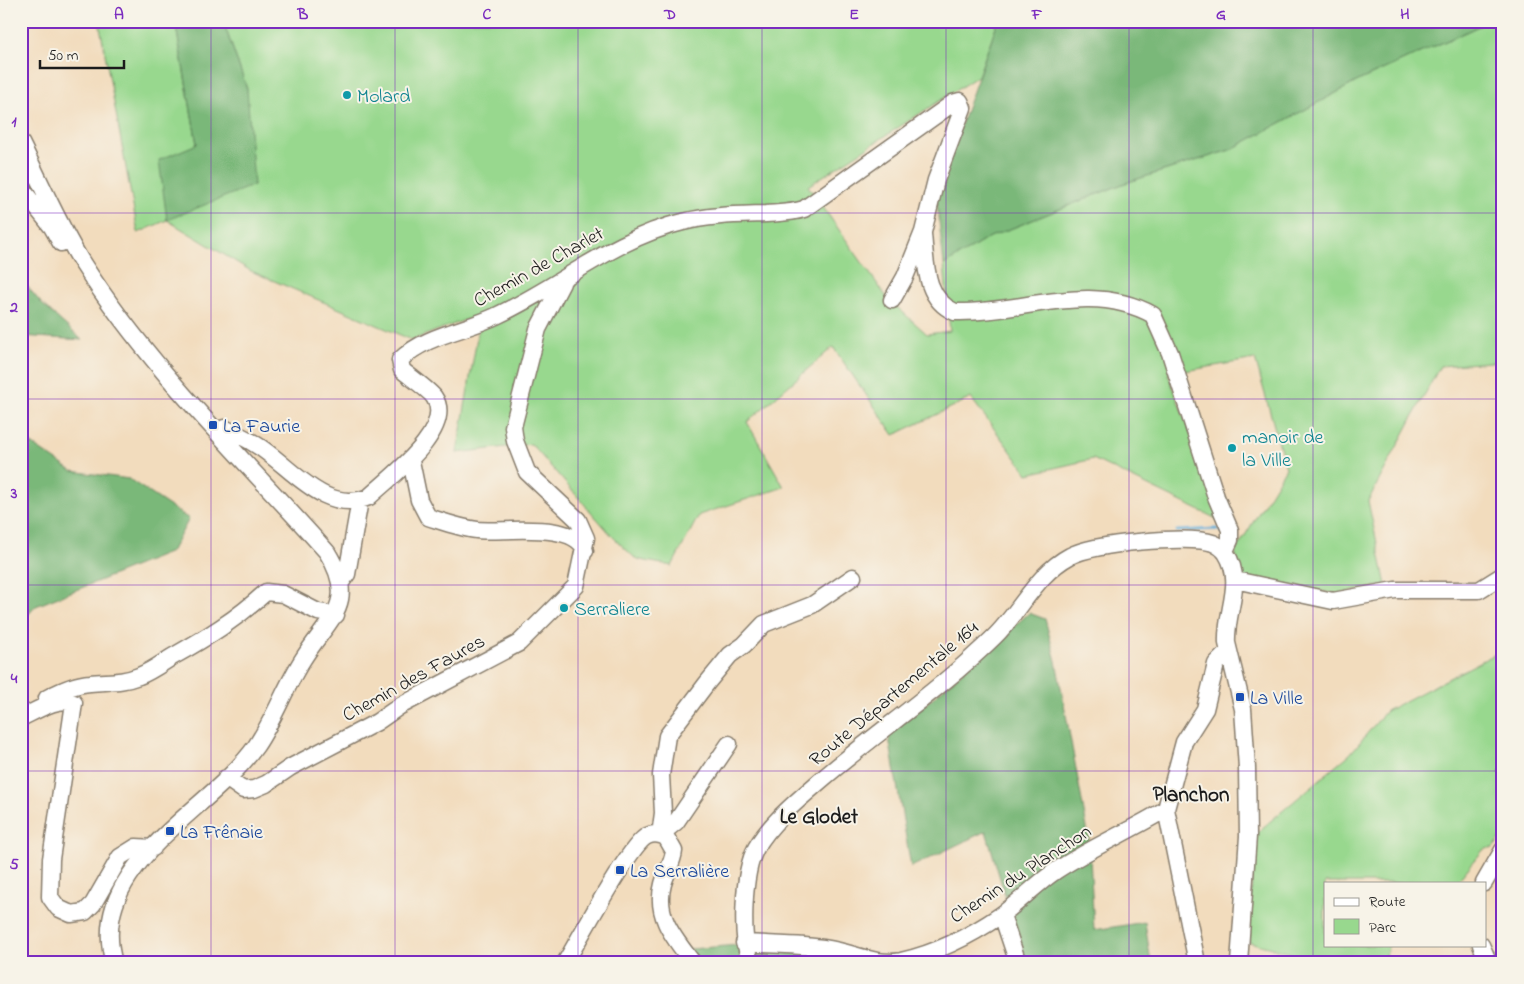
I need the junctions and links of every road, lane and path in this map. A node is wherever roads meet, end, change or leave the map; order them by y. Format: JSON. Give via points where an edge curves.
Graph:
{"nodes":[{"id":1,"x":21,"y":143,"type":"edge"},
{"id":2,"x":21,"y":188,"type":"edge"},
{"id":3,"x":923,"y":232,"type":"junction"},
{"id":4,"x":74,"y":248,"type":"junction"},
{"id":5,"x":563,"y":280,"type":"junction"},
{"id":6,"x":892,"y":300,"type":"dead end"},
{"id":7,"x":217,"y":431,"type":"junction"},
{"id":8,"x":411,"y":460,"type":"junction"},
{"id":9,"x":360,"y":500,"type":"junction"},
{"id":10,"x":585,"y":551,"type":"junction"},
{"id":11,"x":1225,"y":551,"type":"junction"},
{"id":12,"x":1503,"y":575,"type":"edge"},
{"id":13,"x":852,"y":578,"type":"dead end"},
{"id":14,"x":1235,"y":580,"type":"junction"},
{"id":15,"x":342,"y":581,"type":"junction"},
{"id":16,"x":336,"y":615,"type":"junction"},
{"id":17,"x":1228,"y":652,"type":"junction"},
{"id":18,"x":21,"y":710,"type":"edge"},
{"id":19,"x":21,"y":718,"type":"edge"},
{"id":20,"x":729,"y":744,"type":"dead end"},
{"id":21,"x":226,"y":778,"type":"junction"},
{"id":22,"x":1166,"y":809,"type":"junction"},
{"id":23,"x":660,"y":834,"type":"junction"},
{"id":24,"x":154,"y":848,"type":"junction"},
{"id":25,"x":1503,"y":850,"type":"edge"},
{"id":26,"x":1485,"y":882,"type":"edge"},
{"id":27,"x":1002,"y":915,"type":"junction"},
{"id":28,"x":744,"y":943,"type":"junction"},
{"id":29,"x":1481,"y":946,"type":"edge"},
{"id":30,"x":838,"y":951,"type":"junction"},
{"id":31,"x":573,"y":959,"type":"edge"},
{"id":32,"x":114,"y":963,"type":"edge"},
{"id":33,"x":693,"y":963,"type":"edge"},
{"id":34,"x":751,"y":963,"type":"edge"},
{"id":35,"x":851,"y":963,"type":"edge"},
{"id":36,"x":1018,"y":963,"type":"edge"},
{"id":37,"x":1197,"y":963,"type":"edge"},
{"id":38,"x":1239,"y":963,"type":"edge"},
{"id":39,"x":1489,"y":963,"type":"edge"}],
"edges":[{"from":1,"to":4,"type":"street"},
{"from":2,"to":4,"type":"street","via":[[63,246]]},
{"from":3,"to":5,"type":"street","name":"Chemin de Charlet","via":[[936,180],[963,108],[961,102],[953,103],[804,209],[682,222],[654,230],[619,246]]},
{"from":3,"to":6,"type":"street"},
{"from":3,"to":11,"type":"street","via":[[933,294],[944,308],[955,312],[1086,298],[1127,305],[1153,315],[1170,353],[1216,497],[1230,530]]},
{"from":4,"to":7,"type":"street","via":[[139,340]]},
{"from":5,"to":8,"type":"street","name":"Chemin de Charlet","via":[[495,317],[411,348],[400,360],[402,370],[434,396],[437,404],[431,433]]},
{"from":5,"to":10,"type":"street","via":[[538,328],[513,427],[527,472],[578,520],[586,538]]},
{"from":7,"to":9,"type":"street","via":[[224,428],[256,444],[307,485],[330,498]]},
{"from":7,"to":15,"type":"street","via":[[327,552]]},
{"from":8,"to":9,"type":"street","name":"Chemin de Charlet"},
{"from":8,"to":10,"type":"street","via":[[420,500],[428,517],[478,530],[543,530],[562,534],[577,539]]},
{"from":9,"to":15,"type":"street","via":[[347,574]]},
{"from":10,"to":21,"type":"street","name":"Chemin des Faures","via":[[576,586],[519,643],[400,706],[266,784],[243,790]]},
{"from":11,"to":14,"type":"street"},
{"from":11,"to":28,"type":"street","name":"Route Départementale 164","via":[[1213,543],[1155,541],[1087,549],[1052,567],[995,636],[779,818],[755,850],[744,917]]},
{"from":12,"to":14,"type":"street","via":[[1479,590],[1395,590],[1333,601]]},
{"from":13,"to":23,"type":"street","via":[[812,605],[764,624],[730,655],[667,736],[661,774],[663,813]]},
{"from":14,"to":17,"type":"street","via":[[1234,601],[1226,633]]},
{"from":15,"to":16,"type":"street"},
{"from":16,"to":18,"type":"street","via":[[318,612],[283,594],[266,592],[221,628],[139,676],[60,691]]},
{"from":16,"to":21,"type":"street","via":[[290,680],[278,708],[255,746]]},
{"from":17,"to":22,"type":"street","via":[[1216,664],[1205,710],[1184,742]]},
{"from":17,"to":38,"type":"street","via":[[1243,709],[1247,768],[1247,863]]},
{"from":19,"to":24,"type":"street","via":[[51,704],[67,700],[74,703],[51,859],[50,897],[58,908],[71,914],[85,912],[94,904],[120,857],[136,847]]},
{"from":20,"to":23,"type":"street","via":[[676,822]]},
{"from":21,"to":24,"type":"street"},
{"from":22,"to":27,"type":"street","name":"Chemin du Planchon","via":[[1083,853]]},
{"from":22,"to":37,"type":"street"},
{"from":23,"to":31,"type":"street","via":[[643,839],[629,857]]},
{"from":23,"to":33,"type":"street","via":[[671,842],[674,851],[662,886],[660,907],[666,926]]},
{"from":24,"to":32,"type":"street","via":[[128,876],[116,900],[109,933]]},
{"from":25,"to":26,"type":"street"},
{"from":27,"to":30,"type":"street","name":"Chemin du Planchon","via":[[968,936],[900,961],[865,960]]},
{"from":27,"to":36,"type":"street"},
{"from":28,"to":30,"type":"street","name":"Chemin du Planchon"},
{"from":28,"to":34,"type":"street","name":"Route Départementale 164"},
{"from":29,"to":39,"type":"street"},
{"from":30,"to":35,"type":"street"}]}
